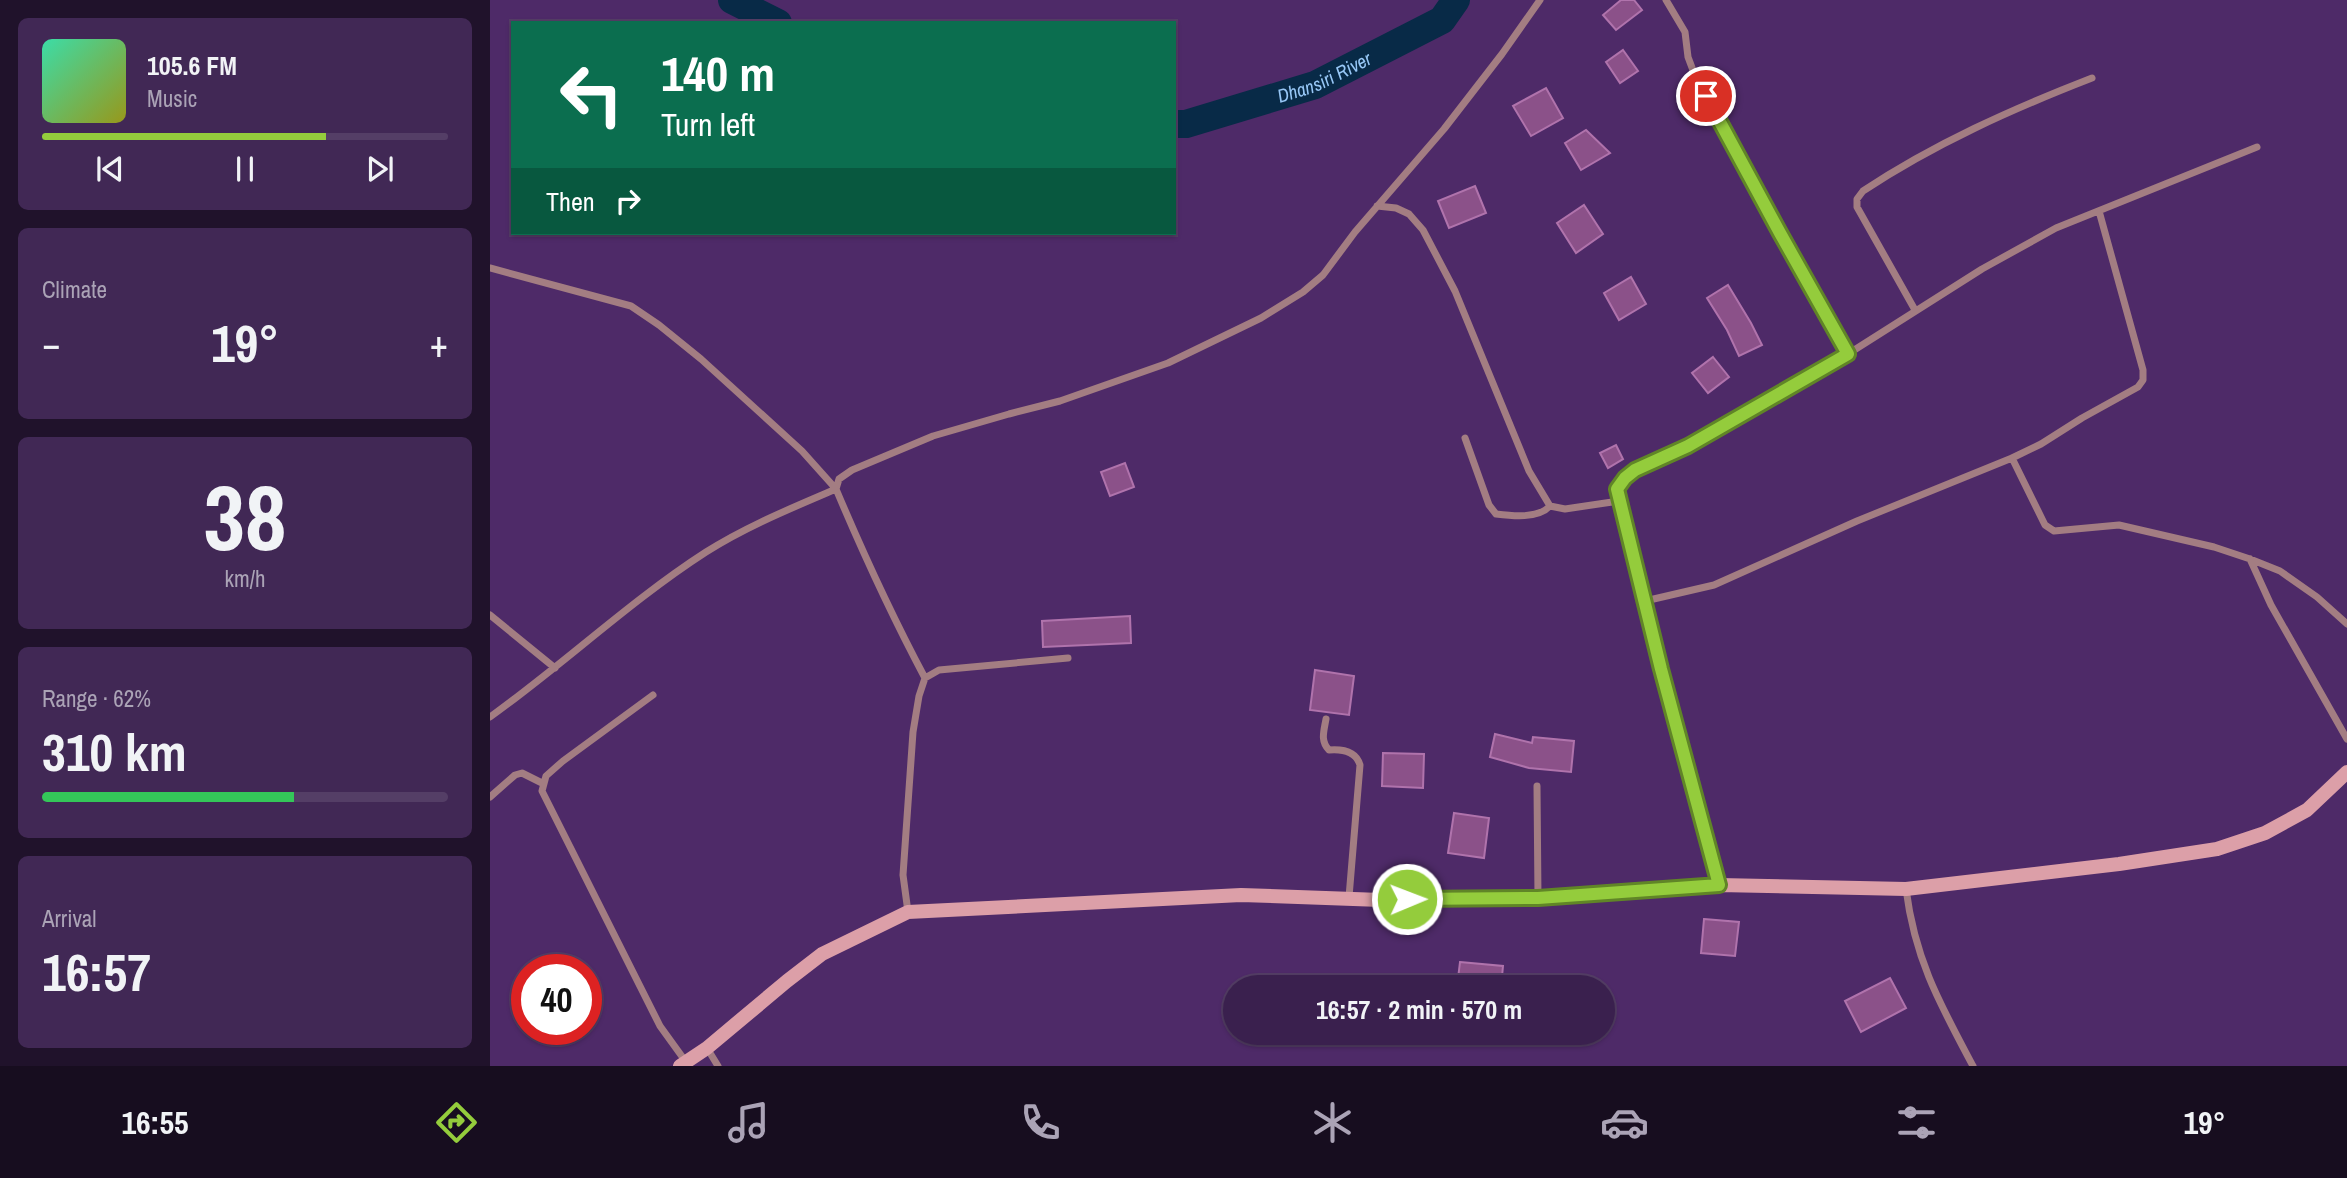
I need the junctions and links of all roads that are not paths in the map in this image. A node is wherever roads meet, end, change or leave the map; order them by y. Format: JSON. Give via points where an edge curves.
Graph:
{"nodes":[{"id":1,"x":1540,"y":0,"type":"edge"},
{"id":2,"x":1665,"y":0,"type":"edge"},
{"id":3,"x":2092,"y":78,"type":"dead end"},
{"id":4,"x":2257,"y":147,"type":"dead end"},
{"id":5,"x":1377,"y":206,"type":"junction"},
{"id":6,"x":2099,"y":211,"type":"junction"},
{"id":7,"x":490,"y":268,"type":"edge"},
{"id":8,"x":1915,"y":310,"type":"junction"},
{"id":9,"x":1848,"y":354,"type":"junction"},
{"id":10,"x":1465,"y":438,"type":"dead end"},
{"id":11,"x":2012,"y":458,"type":"junction"},
{"id":12,"x":836,"y":489,"type":"junction"},
{"id":13,"x":1619,"y":501,"type":"junction"},
{"id":14,"x":1550,"y":506,"type":"junction"},
{"id":15,"x":2250,"y":559,"type":"junction"},
{"id":16,"x":1645,"y":601,"type":"junction"},
{"id":17,"x":490,"y":615,"type":"edge"},
{"id":18,"x":2347,"y":624,"type":"edge"},
{"id":19,"x":1068,"y":658,"type":"dead end"},
{"id":20,"x":555,"y":668,"type":"junction"},
{"id":21,"x":925,"y":678,"type":"junction"},
{"id":22,"x":653,"y":695,"type":"dead end"},
{"id":23,"x":490,"y":717,"type":"edge"},
{"id":24,"x":1326,"y":719,"type":"dead end"},
{"id":25,"x":2347,"y":739,"type":"edge"},
{"id":26,"x":2347,"y":772,"type":"edge"},
{"id":27,"x":542,"y":783,"type":"junction"},
{"id":28,"x":1537,"y":786,"type":"dead end"},
{"id":29,"x":490,"y":797,"type":"edge"},
{"id":30,"x":1719,"y":885,"type":"junction"},
{"id":31,"x":1906,"y":889,"type":"junction"},
{"id":32,"x":1349,"y":897,"type":"junction"},
{"id":33,"x":1538,"y":898,"type":"junction"},
{"id":34,"x":908,"y":912,"type":"junction"},
{"id":35,"x":707,"y":1048,"type":"junction"},
{"id":36,"x":683,"y":1064,"type":"edge"},
{"id":37,"x":718,"y":1066,"type":"edge"},
{"id":38,"x":1973,"y":1066,"type":"edge"}],
"edges":[{"from":1,"to":5,"type":"street","via":[[1444,129]]},
{"from":2,"to":9,"type":"street","via":[[1685,32],[1694,73]]},
{"from":3,"to":8,"type":"street","via":[[2011,109],[1863,191],[1857,207]]},
{"from":4,"to":6,"type":"street"},
{"from":5,"to":12,"type":"street","via":[[1323,275],[1261,318],[1134,376],[933,436],[839,479]]},
{"from":5,"to":14,"type":"street","via":[[1409,214],[1423,230],[1455,291],[1529,471]]},
{"from":6,"to":8,"type":"street","via":[[2056,228]]},
{"from":6,"to":11,"type":"street","via":[[2143,380]]},
{"from":7,"to":12,"type":"street","via":[[631,306],[701,359],[802,451]]},
{"from":8,"to":9,"type":"street"},
{"from":9,"to":13,"type":"street","via":[[1688,446],[1635,470],[1617,489]]},
{"from":10,"to":14,"type":"street","via":[[1496,514],[1537,515]]},
{"from":11,"to":15,"type":"street","via":[[2045,525],[2054,531],[2119,525]]},
{"from":11,"to":16,"type":"street","via":[[1714,585]]},
{"from":12,"to":20,"type":"street","via":[[706,552]]},
{"from":12,"to":21,"type":"street","via":[[895,623]]},
{"from":13,"to":14,"type":"street","via":[[1565,509]]},
{"from":13,"to":16,"type":"street"},
{"from":15,"to":18,"type":"street","via":[[2280,571]]},
{"from":15,"to":25,"type":"street"},
{"from":16,"to":30,"type":"street"},
{"from":17,"to":20,"type":"street"},
{"from":19,"to":21,"type":"street","via":[[939,670]]},
{"from":20,"to":23,"type":"street"},
{"from":21,"to":34,"type":"street","via":[[913,732],[903,875]]},
{"from":22,"to":27,"type":"street","via":[[563,761]]},
{"from":24,"to":32,"type":"street","via":[[1324,745],[1353,753],[1360,765]]},
{"from":26,"to":31,"type":"street","via":[[2307,810],[2265,833],[2217,849]]},
{"from":27,"to":29,"type":"street","via":[[522,773]]},
{"from":27,"to":36,"type":"street","via":[[546,800]]},
{"from":28,"to":33,"type":"street"},
{"from":30,"to":31,"type":"street"},
{"from":30,"to":33,"type":"street"},
{"from":31,"to":38,"type":"street","via":[[1920,958]]},
{"from":32,"to":33,"type":"street"},
{"from":32,"to":34,"type":"street","via":[[1241,895]]},
{"from":34,"to":35,"type":"street","via":[[822,954]]},
{"from":35,"to":36,"type":"street"},
{"from":35,"to":37,"type":"street"}]}
